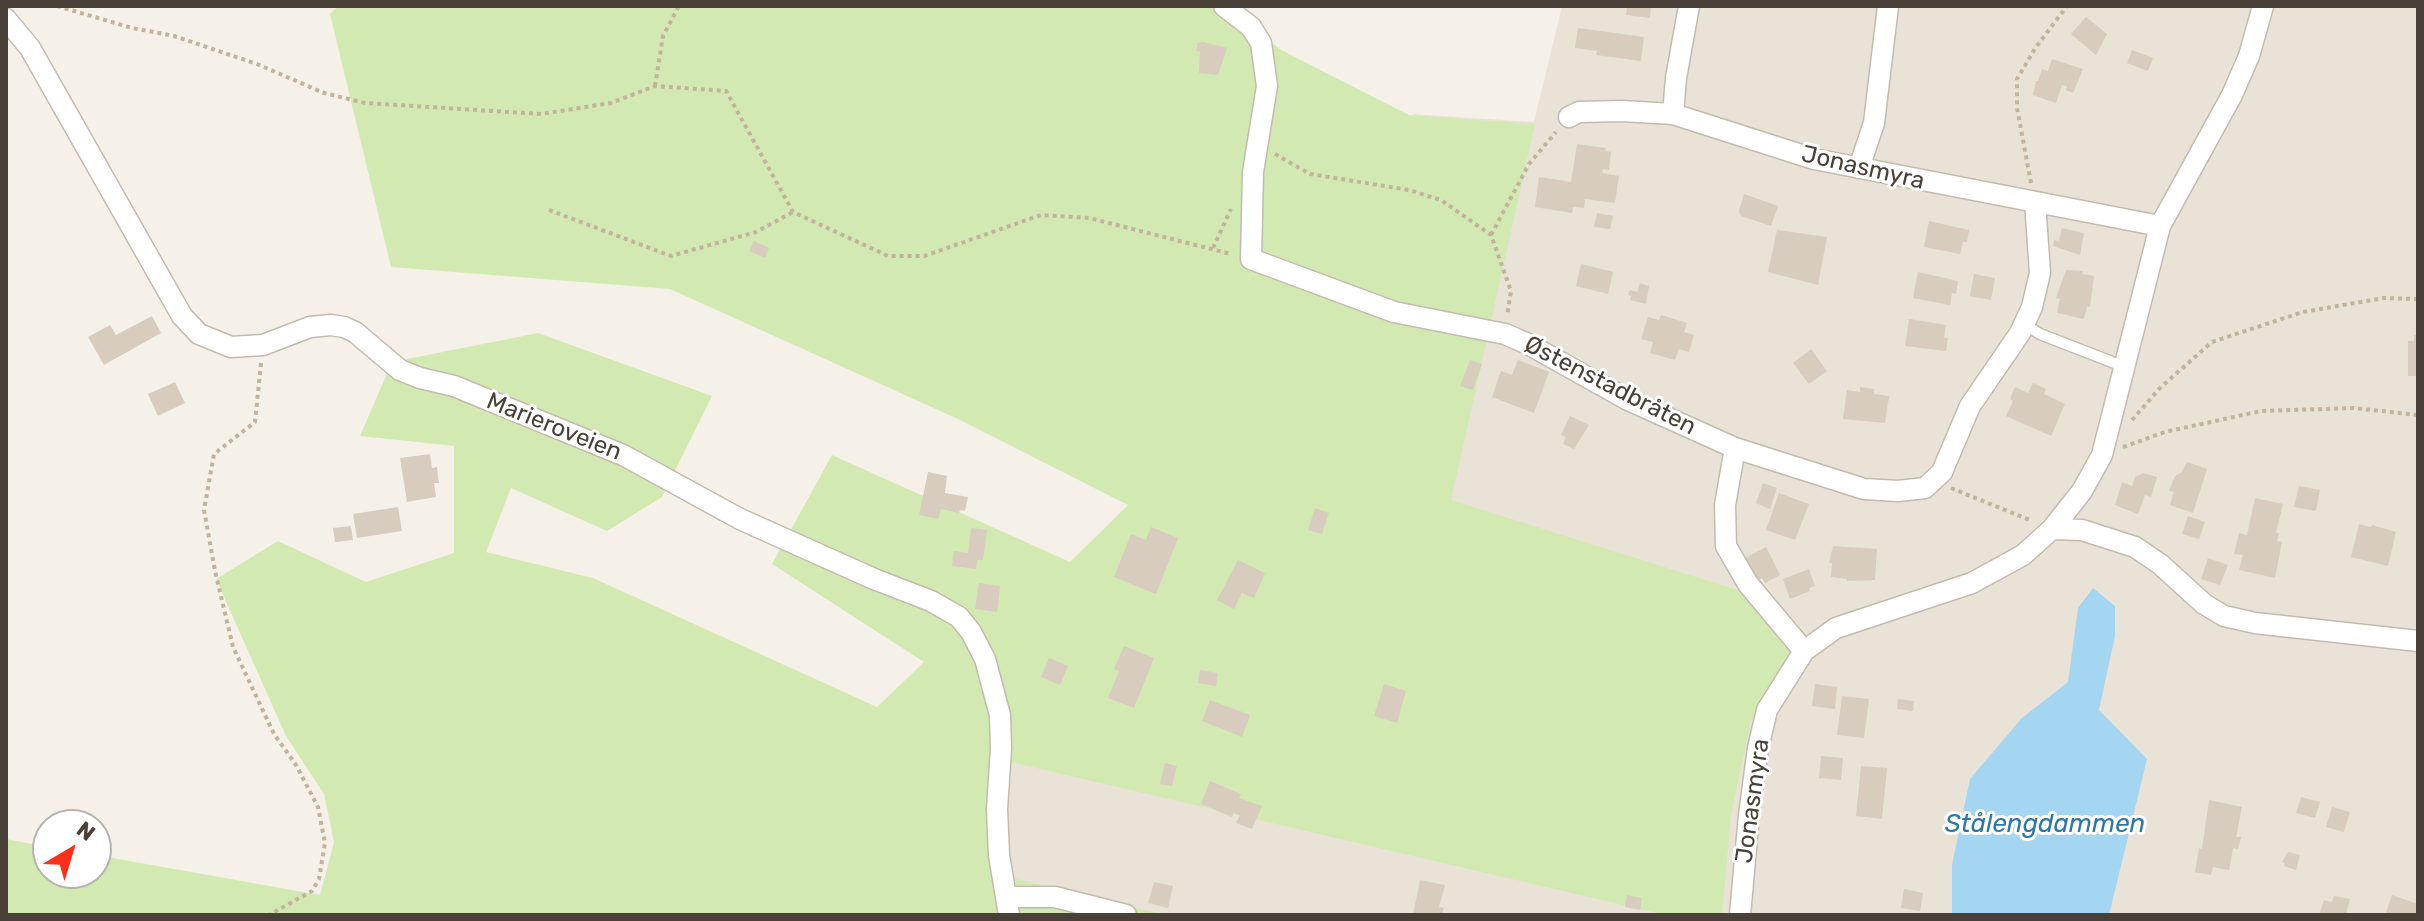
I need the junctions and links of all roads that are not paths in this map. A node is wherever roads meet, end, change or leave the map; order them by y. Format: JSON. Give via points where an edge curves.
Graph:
{"nodes":[{"id":1,"x":1224,"y":6,"type":"edge"},
{"id":2,"x":1689,"y":6,"type":"edge"},
{"id":3,"x":1888,"y":6,"type":"edge"},
{"id":4,"x":2263,"y":6,"type":"edge"},
{"id":5,"x":6,"y":19,"type":"edge"},
{"id":6,"x":1673,"y":114,"type":"junction"},
{"id":7,"x":1569,"y":117,"type":"road end"},
{"id":8,"x":1859,"y":168,"type":"junction"},
{"id":9,"x":2035,"y":202,"type":"junction"},
{"id":10,"x":2160,"y":226,"type":"junction"},
{"id":11,"x":2024,"y":323,"type":"junction"},
{"id":12,"x":2125,"y":367,"type":"junction"},
{"id":13,"x":1735,"y":448,"type":"junction"},
{"id":14,"x":2052,"y":529,"type":"junction"},
{"id":15,"x":2418,"y":641,"type":"edge"},
{"id":16,"x":1804,"y":651,"type":"junction"},
{"id":17,"x":1008,"y":906,"type":"edge"},
{"id":18,"x":1126,"y":915,"type":"edge"},
{"id":19,"x":1740,"y":915,"type":"edge"}],
"edges":[{"from":1,"to":13,"type":"street","name":"Østenstadbråten","via":[[1251,27],[1261,43],[1267,86],[1253,172],[1251,259],[1394,312],[1505,334],[1628,400]]},
{"from":2,"to":6,"type":"street"},
{"from":3,"to":8,"type":"street","via":[[1874,123]]},
{"from":4,"to":10,"type":"street","name":"Jonasmyra","via":[[2232,95]]},
{"from":5,"to":17,"type":"street","name":"Marieroveien","via":[[30,48],[182,316],[199,334],[231,347],[263,345],[310,327],[344,327],[409,374],[454,386],[623,455],[740,519],[952,612],[966,624],[979,645],[998,707],[997,823]]},
{"from":6,"to":7,"type":"street","name":"Jonasmyra","via":[[1579,112]]},
{"from":6,"to":8,"type":"street","name":"Jonasmyra"},
{"from":8,"to":9,"type":"street","name":"Jonasmyra"},
{"from":9,"to":10,"type":"street","name":"Jonasmyra"},
{"from":9,"to":11,"type":"street","via":[[2040,273]]},
{"from":10,"to":12,"type":"street","name":"Jonasmyra"},
{"from":11,"to":12,"type":"lane"},
{"from":11,"to":13,"type":"street","name":"Østenstadbråten","via":[[1970,406],[1942,472],[1925,488],[1864,489]]},
{"from":12,"to":14,"type":"street","name":"Jonasmyra","via":[[2102,455]]},
{"from":13,"to":16,"type":"street","via":[[1725,505],[1726,546],[1748,584]]},
{"from":14,"to":15,"type":"street","via":[[2082,530],[2135,547],[2224,616]]},
{"from":14,"to":16,"type":"street","name":"Jonasmyra","via":[[2023,555],[1972,583],[1836,628]]},
{"from":16,"to":19,"type":"street","name":"Jonasmyra","via":[[1767,710],[1749,815]]},
{"from":17,"to":18,"type":"street","via":[[1055,897]]}]}
